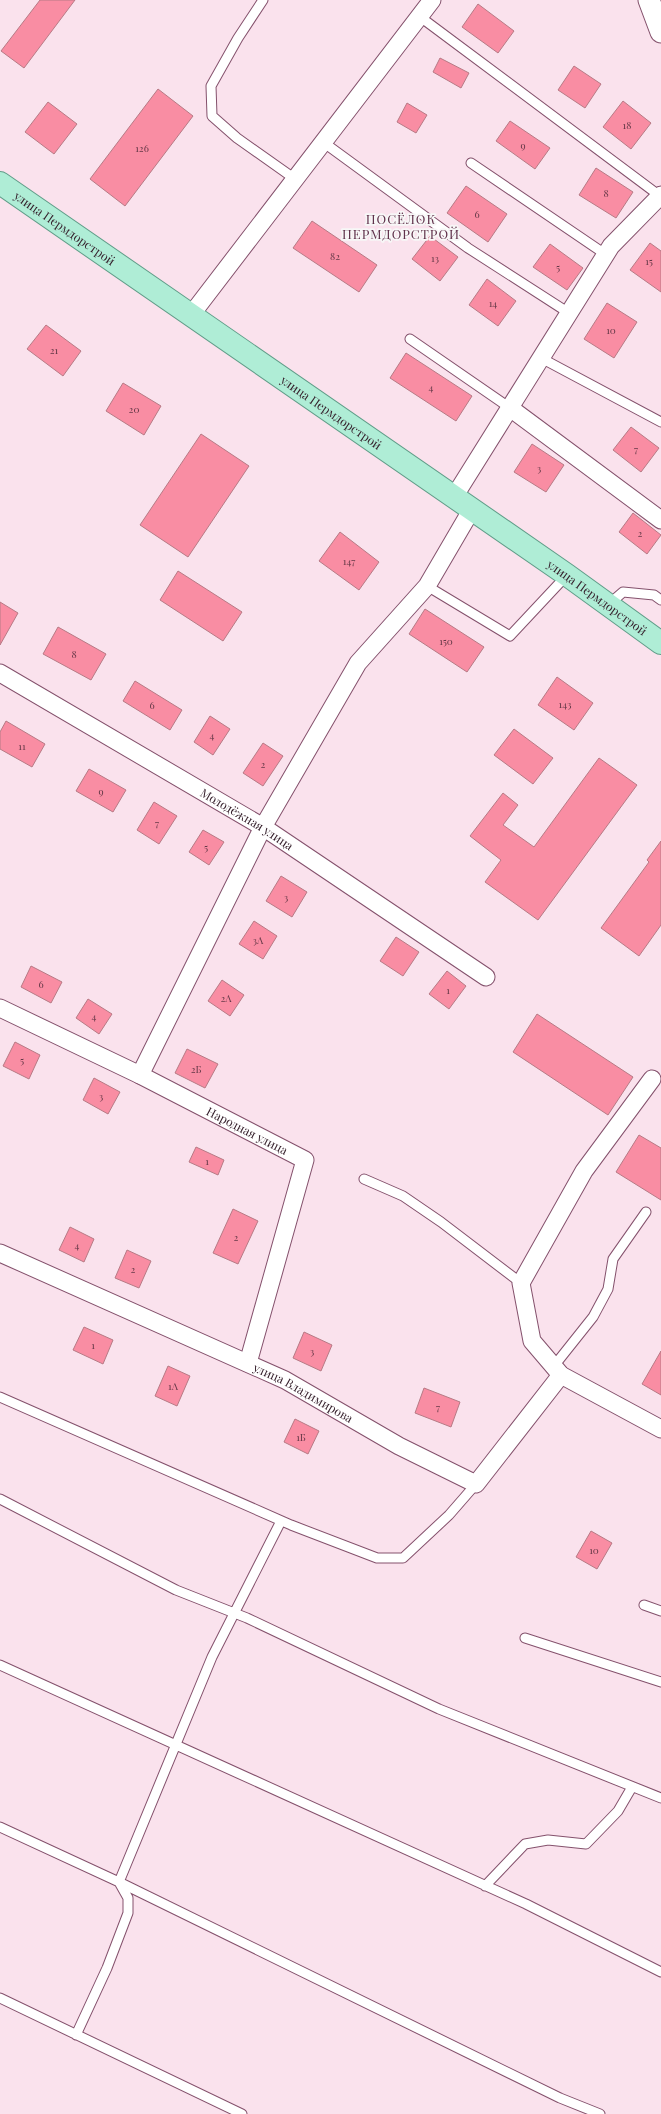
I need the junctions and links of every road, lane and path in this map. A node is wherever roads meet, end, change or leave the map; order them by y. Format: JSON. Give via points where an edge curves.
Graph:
{"nodes":[{"id":1,"x":263,"y":0,"type":"edge"},
{"id":2,"x":432,"y":0,"type":"edge"},
{"id":3,"x":649,"y":0,"type":"edge"},
{"id":4,"x":420,"y":16,"type":"junction"},
{"id":5,"x":661,"y":32,"type":"edge"},
{"id":6,"x":323,"y":142,"type":"junction"},
{"id":7,"x":470,"y":163,"type":"dead end"},
{"id":8,"x":295,"y":179,"type":"junction"},
{"id":9,"x":0,"y":184,"type":"edge"},
{"id":10,"x":661,"y":195,"type":"edge"},
{"id":11,"x":606,"y":254,"type":"junction"},
{"id":12,"x":569,"y":313,"type":"junction"},
{"id":13,"x":191,"y":315,"type":"junction"},
{"id":14,"x":410,"y":339,"type":"dead end"},
{"id":15,"x":541,"y":358,"type":"junction"},
{"id":16,"x":510,"y":408,"type":"junction"},
{"id":17,"x":661,"y":422,"type":"edge"},
{"id":18,"x":454,"y":497,"type":"junction"},
{"id":19,"x":472,"y":509,"type":"junction"},
{"id":20,"x":661,"y":520,"type":"edge"},
{"id":21,"x":566,"y":575,"type":"junction"},
{"id":22,"x":427,"y":586,"type":"junction"},
{"id":23,"x":661,"y":600,"type":"edge"},
{"id":24,"x":608,"y":605,"type":"junction"},
{"id":25,"x":661,"y":643,"type":"edge"},
{"id":26,"x":0,"y":674,"type":"edge"},
{"id":27,"x":263,"y":827,"type":"junction"},
{"id":28,"x":486,"y":977,"type":"dead end"},
{"id":29,"x":0,"y":1008,"type":"edge"},
{"id":30,"x":140,"y":1075,"type":"junction"},
{"id":31,"x":652,"y":1079,"type":"dead end"},
{"id":32,"x":364,"y":1179,"type":"dead end"},
{"id":33,"x":646,"y":1212,"type":"dead end"},
{"id":34,"x":0,"y":1254,"type":"edge"},
{"id":35,"x":521,"y":1283,"type":"junction"},
{"id":36,"x":248,"y":1363,"type":"junction"},
{"id":37,"x":558,"y":1370,"type":"junction"},
{"id":38,"x":0,"y":1397,"type":"edge"},
{"id":39,"x":661,"y":1429,"type":"edge"},
{"id":40,"x":476,"y":1484,"type":"junction"},
{"id":41,"x":0,"y":1498,"type":"edge"},
{"id":42,"x":281,"y":1521,"type":"junction"},
{"id":43,"x":644,"y":1605,"type":"dead end"},
{"id":44,"x":661,"y":1611,"type":"edge"},
{"id":45,"x":235,"y":1613,"type":"junction"},
{"id":46,"x":525,"y":1638,"type":"dead end"},
{"id":47,"x":0,"y":1665,"type":"edge"},
{"id":48,"x":661,"y":1682,"type":"edge"},
{"id":49,"x":176,"y":1745,"type":"junction"},
{"id":50,"x":632,"y":1786,"type":"junction"},
{"id":51,"x":661,"y":1798,"type":"edge"},
{"id":52,"x":0,"y":1828,"type":"edge"},
{"id":53,"x":119,"y":1882,"type":"junction"},
{"id":54,"x":485,"y":1886,"type":"junction"},
{"id":55,"x":661,"y":1972,"type":"edge"},
{"id":56,"x":0,"y":1998,"type":"edge"},
{"id":57,"x":76,"y":2035,"type":"junction"},
{"id":58,"x":242,"y":2114,"type":"edge"},
{"id":59,"x":600,"y":2114,"type":"edge"}],
"edges":[{"from":1,"to":8,"type":"lane","via":[[211,86],[212,116],[237,138]]},
{"from":2,"to":4,"type":"street"},
{"from":3,"to":5,"type":"street"},
{"from":4,"to":6,"type":"street"},
{"from":4,"to":10,"type":"lane"},
{"from":6,"to":8,"type":"street"},
{"from":6,"to":12,"type":"lane","via":[[468,248]]},
{"from":7,"to":11,"type":"lane"},
{"from":8,"to":13,"type":"street"},
{"from":9,"to":13,"type":"main road","name":"улица Пермдорстрой"},
{"from":10,"to":11,"type":"street"},
{"from":11,"to":12,"type":"street"},
{"from":12,"to":15,"type":"street"},
{"from":13,"to":18,"type":"main road","name":"улица Пермдорстрой"},
{"from":14,"to":16,"type":"lane"},
{"from":15,"to":16,"type":"street"},
{"from":15,"to":17,"type":"lane"},
{"from":16,"to":18,"type":"street"},
{"from":16,"to":20,"type":"street"},
{"from":18,"to":19,"type":"main road","name":"улица Пермдорстрой"},
{"from":19,"to":21,"type":"main road","name":"улица Пермдорстрой"},
{"from":19,"to":22,"type":"street"},
{"from":21,"to":22,"type":"lane","via":[[510,636]]},
{"from":21,"to":24,"type":"main road","name":"улица Пермдорстрой"},
{"from":22,"to":27,"type":"street","via":[[358,663]]},
{"from":23,"to":24,"type":"lane","via":[[654,595],[623,592]]},
{"from":24,"to":25,"type":"main road","name":"улица Пермдорстрой"},
{"from":26,"to":27,"type":"street","name":"Молодёжная улица"},
{"from":27,"to":28,"type":"street","name":"Молодёжная улица"},
{"from":27,"to":30,"type":"street"},
{"from":29,"to":30,"type":"street","name":"Народная улица"},
{"from":30,"to":36,"type":"street","name":"Народная улица","via":[[305,1160]]},
{"from":31,"to":35,"type":"street","via":[[584,1171]]},
{"from":32,"to":35,"type":"lane","via":[[403,1196]]},
{"from":33,"to":37,"type":"lane","via":[[613,1259],[608,1290],[594,1317]]},
{"from":34,"to":36,"type":"street","name":"улица Владимирова"},
{"from":35,"to":37,"type":"street","via":[[532,1341]]},
{"from":36,"to":40,"type":"street","name":"улица Владимирова","via":[[285,1380],[399,1446]]},
{"from":37,"to":39,"type":"street"},
{"from":37,"to":40,"type":"street"},
{"from":38,"to":42,"type":"lane"},
{"from":40,"to":42,"type":"lane","via":[[449,1515],[403,1558],[377,1558]]},
{"from":41,"to":45,"type":"lane","via":[[176,1590]]},
{"from":42,"to":45,"type":"lane"},
{"from":43,"to":44,"type":"lane"},
{"from":45,"to":49,"type":"lane","via":[[212,1658]]},
{"from":45,"to":50,"type":"lane","via":[[439,1709]]},
{"from":46,"to":48,"type":"lane"},
{"from":47,"to":49,"type":"lane"},
{"from":49,"to":53,"type":"lane"},
{"from":49,"to":54,"type":"lane"},
{"from":50,"to":51,"type":"lane"},
{"from":50,"to":54,"type":"lane","via":[[618,1811],[586,1844],[548,1840],[525,1844]]},
{"from":52,"to":53,"type":"lane"},
{"from":53,"to":57,"type":"lane","via":[[128,1898],[128,1913],[107,1968]]},
{"from":53,"to":59,"type":"lane","via":[[560,2098]]},
{"from":54,"to":55,"type":"lane"},
{"from":56,"to":57,"type":"lane"},
{"from":57,"to":58,"type":"lane"}]}
